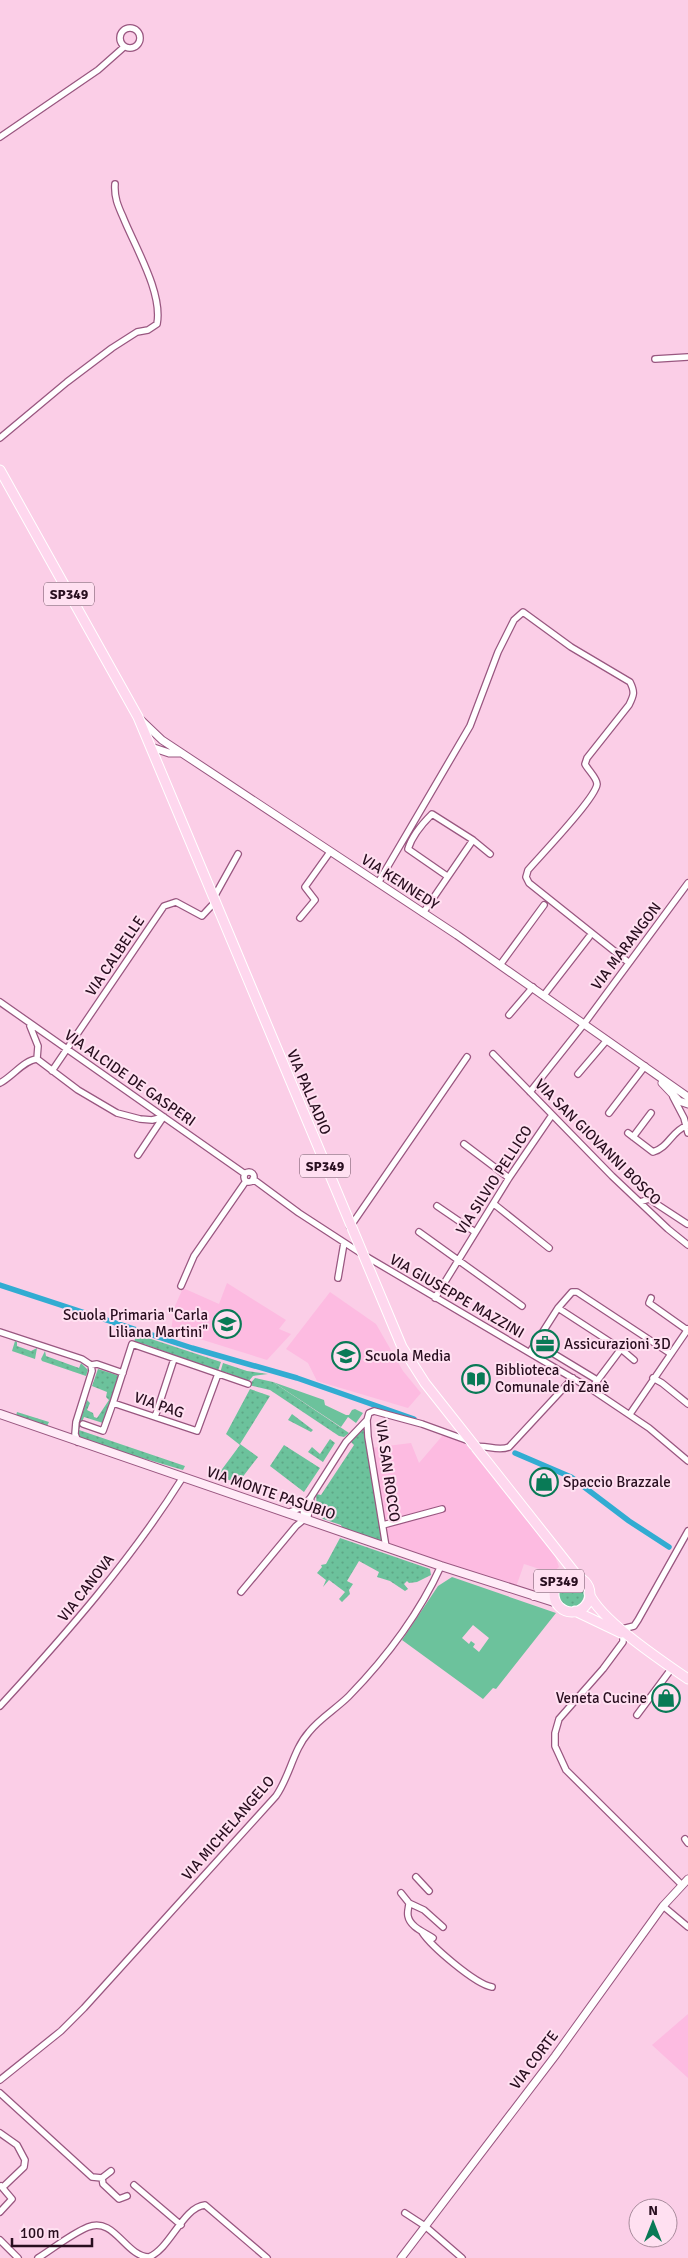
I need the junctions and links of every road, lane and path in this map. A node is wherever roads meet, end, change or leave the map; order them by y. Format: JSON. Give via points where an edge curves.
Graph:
{"nodes":[{"id":1,"x":124,"y":47,"type":"dead end"},
{"id":2,"x":0,"y":137,"type":"edge"},
{"id":3,"x":115,"y":184,"type":"dead end"},
{"id":4,"x":688,"y":357,"type":"edge"},
{"id":5,"x":655,"y":358,"type":"dead end"},
{"id":6,"x":0,"y":438,"type":"edge"},
{"id":7,"x":0,"y":470,"type":"edge"},
{"id":8,"x":138,"y":717,"type":"junction"},
{"id":9,"x":162,"y":740,"type":"junction"},
{"id":10,"x":150,"y":746,"type":"junction"},
{"id":11,"x":168,"y":753,"type":"junction"},
{"id":12,"x":182,"y":753,"type":"junction"},
{"id":13,"x":159,"y":768,"type":"junction"},
{"id":14,"x":472,"y":840,"type":"junction"},
{"id":15,"x":330,"y":852,"type":"junction"},
{"id":16,"x":238,"y":854,"type":"dead end"},
{"id":17,"x":490,"y":854,"type":"dead end"},
{"id":18,"x":447,"y":876,"type":"junction"},
{"id":19,"x":378,"y":883,"type":"junction"},
{"id":20,"x":688,"y":883,"type":"edge"},
{"id":21,"x":214,"y":900,"type":"junction"},
{"id":22,"x":544,"y":905,"type":"dead end"},
{"id":23,"x":423,"y":913,"type":"junction"},
{"id":24,"x":300,"y":918,"type":"dead end"},
{"id":25,"x":589,"y":937,"type":"dead end"},
{"id":26,"x":628,"y":962,"type":"junction"},
{"id":27,"x":500,"y":965,"type":"junction"},
{"id":28,"x":533,"y":988,"type":"junction"},
{"id":29,"x":544,"y":996,"type":"junction"},
{"id":30,"x":0,"y":1002,"type":"edge"},
{"id":31,"x":509,"y":1014,"type":"dead end"},
{"id":32,"x":28,"y":1023,"type":"junction"},
{"id":33,"x":584,"y":1024,"type":"junction"},
{"id":34,"x":606,"y":1040,"type":"junction"},
{"id":35,"x":68,"y":1049,"type":"junction"},
{"id":36,"x":493,"y":1054,"type":"dead end"},
{"id":37,"x":467,"y":1057,"type":"dead end"},
{"id":38,"x":37,"y":1059,"type":"junction"},
{"id":39,"x":647,"y":1067,"type":"junction"},
{"id":40,"x":52,"y":1070,"type":"junction"},
{"id":41,"x":578,"y":1074,"type":"dead end"},
{"id":42,"x":0,"y":1083,"type":"edge"},
{"id":43,"x":675,"y":1091,"type":"junction"},
{"id":44,"x":530,"y":1092,"type":"junction"},
{"id":45,"x":688,"y":1100,"type":"edge"},
{"id":46,"x":609,"y":1113,"type":"dead end"},
{"id":47,"x":651,"y":1113,"type":"dead end"},
{"id":48,"x":552,"y":1115,"type":"junction"},
{"id":49,"x":163,"y":1118,"type":"junction"},
{"id":50,"x":684,"y":1118,"type":"junction"},
{"id":51,"x":687,"y":1130,"type":"edge"},
{"id":52,"x":464,"y":1144,"type":"dead end"},
{"id":53,"x":138,"y":1155,"type":"dead end"},
{"id":54,"x":245,"y":1174,"type":"junction"},
{"id":55,"x":509,"y":1178,"type":"junction"},
{"id":56,"x":254,"y":1179,"type":"junction"},
{"id":57,"x":246,"y":1182,"type":"junction"},
{"id":58,"x":640,"y":1202,"type":"junction"},
{"id":59,"x":494,"y":1204,"type":"junction"},
{"id":60,"x":437,"y":1206,"type":"dead end"},
{"id":61,"x":687,"y":1224,"type":"edge"},
{"id":62,"x":350,"y":1227,"type":"junction"},
{"id":63,"x":419,"y":1232,"type":"dead end"},
{"id":64,"x":476,"y":1232,"type":"junction"},
{"id":65,"x":344,"y":1243,"type":"junction"},
{"id":66,"x":688,"y":1245,"type":"edge"},
{"id":67,"x":549,"y":1248,"type":"dead end"},
{"id":68,"x":362,"y":1254,"type":"junction"},
{"id":69,"x":458,"y":1259,"type":"junction"},
{"id":70,"x":338,"y":1278,"type":"dead end"},
{"id":71,"x":181,"y":1286,"type":"dead end"},
{"id":72,"x":435,"y":1298,"type":"junction"},
{"id":73,"x":651,"y":1298,"type":"dead end"},
{"id":74,"x":522,"y":1306,"type":"dead end"},
{"id":75,"x":558,"y":1308,"type":"junction"},
{"id":76,"x":688,"y":1329,"type":"edge"},
{"id":77,"x":0,"y":1332,"type":"edge"},
{"id":78,"x":536,"y":1342,"type":"junction"},
{"id":79,"x":621,"y":1349,"type":"junction"},
{"id":80,"x":530,"y":1352,"type":"junction"},
{"id":81,"x":670,"y":1354,"type":"junction"},
{"id":82,"x":174,"y":1359,"type":"junction"},
{"id":83,"x":634,"y":1360,"type":"dead end"},
{"id":84,"x":91,"y":1365,"type":"junction"},
{"id":85,"x":123,"y":1373,"type":"junction"},
{"id":86,"x":218,"y":1374,"type":"junction"},
{"id":87,"x":572,"y":1378,"type":"junction"},
{"id":88,"x":653,"y":1378,"type":"junction"},
{"id":89,"x":597,"y":1380,"type":"junction"},
{"id":90,"x":248,"y":1384,"type":"dead end"},
{"id":91,"x":591,"y":1389,"type":"junction"},
{"id":92,"x":113,"y":1403,"type":"junction"},
{"id":93,"x":688,"y":1404,"type":"edge"},
{"id":94,"x":0,"y":1414,"type":"edge"},
{"id":95,"x":630,"y":1414,"type":"junction"},
{"id":96,"x":155,"y":1417,"type":"junction"},
{"id":97,"x":367,"y":1420,"type":"junction"},
{"id":98,"x":76,"y":1422,"type":"junction"},
{"id":99,"x":83,"y":1424,"type":"dead end"},
{"id":100,"x":62,"y":1436,"type":"junction"},
{"id":101,"x":78,"y":1442,"type":"junction"},
{"id":102,"x":472,"y":1444,"type":"junction"},
{"id":103,"x":688,"y":1461,"type":"edge"},
{"id":104,"x":183,"y":1477,"type":"junction"},
{"id":105,"x":312,"y":1497,"type":"junction"},
{"id":106,"x":303,"y":1507,"type":"junction"},
{"id":107,"x":311,"y":1508,"type":"junction"},
{"id":108,"x":442,"y":1509,"type":"dead end"},
{"id":109,"x":287,"y":1513,"type":"junction"},
{"id":110,"x":304,"y":1519,"type":"junction"},
{"id":111,"x":319,"y":1524,"type":"junction"},
{"id":112,"x":383,"y":1525,"type":"junction"},
{"id":113,"x":688,"y":1531,"type":"edge"},
{"id":114,"x":386,"y":1547,"type":"junction"},
{"id":115,"x":558,"y":1551,"type":"junction"},
{"id":116,"x":441,"y":1566,"type":"junction"},
{"id":117,"x":578,"y":1578,"type":"junction"},
{"id":118,"x":558,"y":1584,"type":"junction"},
{"id":119,"x":241,"y":1592,"type":"dead end"},
{"id":120,"x":589,"y":1593,"type":"junction"},
{"id":121,"x":534,"y":1596,"type":"junction"},
{"id":122,"x":557,"y":1603,"type":"junction"},
{"id":123,"x":574,"y":1611,"type":"junction"},
{"id":124,"x":602,"y":1612,"type":"junction"},
{"id":125,"x":592,"y":1619,"type":"junction"},
{"id":126,"x":634,"y":1626,"type":"junction"},
{"id":127,"x":620,"y":1631,"type":"junction"},
{"id":128,"x":632,"y":1638,"type":"junction"},
{"id":129,"x":672,"y":1668,"type":"junction"},
{"id":130,"x":688,"y":1679,"type":"edge"},
{"id":131,"x":0,"y":1706,"type":"edge"},
{"id":132,"x":637,"y":1714,"type":"dead end"},
{"id":133,"x":416,"y":1877,"type":"dead end"},
{"id":134,"x":688,"y":1879,"type":"edge"},
{"id":135,"x":682,"y":1885,"type":"junction"},
{"id":136,"x":429,"y":1891,"type":"dead end"},
{"id":137,"x":402,"y":1893,"type":"dead end"},
{"id":138,"x":409,"y":1903,"type":"junction"},
{"id":139,"x":663,"y":1906,"type":"junction"},
{"id":140,"x":443,"y":1927,"type":"dead end"},
{"id":141,"x":688,"y":1928,"type":"edge"},
{"id":142,"x":422,"y":1932,"type":"junction"},
{"id":143,"x":432,"y":1938,"type":"dead end"},
{"id":144,"x":470,"y":1971,"type":"dead end"},
{"id":145,"x":474,"y":1978,"type":"junction"},
{"id":146,"x":492,"y":1987,"type":"dead end"},
{"id":147,"x":0,"y":2080,"type":"edge"},
{"id":148,"x":0,"y":2093,"type":"edge"},
{"id":149,"x":0,"y":2134,"type":"edge"},
{"id":150,"x":111,"y":2171,"type":"dead end"},
{"id":151,"x":102,"y":2178,"type":"junction"},
{"id":152,"x":134,"y":2185,"type":"dead end"},
{"id":153,"x":2,"y":2187,"type":"edge"},
{"id":154,"x":127,"y":2196,"type":"dead end"},
{"id":155,"x":0,"y":2212,"type":"edge"},
{"id":156,"x":405,"y":2213,"type":"dead end"},
{"id":157,"x":181,"y":2225,"type":"junction"},
{"id":158,"x":425,"y":2226,"type":"junction"},
{"id":159,"x":0,"y":2240,"type":"edge"},
{"id":160,"x":18,"y":2258,"type":"edge"},
{"id":161,"x":38,"y":2258,"type":"edge"},
{"id":162,"x":267,"y":2258,"type":"edge"},
{"id":163,"x":402,"y":2258,"type":"edge"},
{"id":164,"x":462,"y":2258,"type":"edge"}],
"edges":[{"from":1,"to":2,"type":"street","via":[[98,70]]},
{"from":3,"to":6,"type":"street","via":[[114,196],[154,285],[159,314],[157,324],[136,332],[112,348]]},
{"from":4,"to":5,"type":"street"},
{"from":7,"to":8,"type":"main road","number":"SP349"},
{"from":8,"to":9,"type":"street","name":"VIA KENNEDY"},
{"from":8,"to":10,"type":"main road","number":"SP349"},
{"from":9,"to":10,"type":"street"},
{"from":9,"to":12,"type":"street","name":"VIA KENNEDY"},
{"from":10,"to":11,"type":"street"},
{"from":10,"to":13,"type":"main road","name":"VIA PALLADIO","number":"SP349"},
{"from":11,"to":12,"type":"street"},
{"from":11,"to":13,"type":"street","via":[[163,756]]},
{"from":12,"to":15,"type":"street","name":"VIA KENNEDY"},
{"from":13,"to":21,"type":"main road","name":"VIA PALLADIO","number":"SP349"},
{"from":14,"to":17,"type":"street"},
{"from":14,"to":18,"type":"street"},
{"from":14,"to":18,"type":"street","via":[[432,814],[410,842],[408,849]]},
{"from":15,"to":19,"type":"street","name":"VIA KENNEDY"},
{"from":15,"to":24,"type":"street","via":[[305,888],[315,900]]},
{"from":16,"to":21,"type":"street"},
{"from":18,"to":23,"type":"street"},
{"from":19,"to":23,"type":"street","name":"VIA KENNEDY"},
{"from":19,"to":26,"type":"street","via":[[470,726],[498,652],[514,620],[523,612],[571,647],[630,682],[634,690],[629,705],[587,758],[586,764],[597,786],[526,873],[529,882]]},
{"from":20,"to":26,"type":"street","name":"VIA MARANGON"},
{"from":21,"to":35,"type":"street","name":"VIA CALBELLE","via":[[202,916],[176,902],[164,906]]},
{"from":21,"to":62,"type":"main road","name":"VIA PALLADIO","number":"SP349"},
{"from":22,"to":27,"type":"street"},
{"from":23,"to":27,"type":"street","name":"VIA KENNEDY"},
{"from":25,"to":29,"type":"street"},
{"from":26,"to":33,"type":"street","name":"VIA MARANGON"},
{"from":27,"to":28,"type":"street","name":"VIA KENNEDY"},
{"from":28,"to":29,"type":"street","name":"VIA KENNEDY"},
{"from":28,"to":31,"type":"street"},
{"from":29,"to":33,"type":"street","name":"VIA KENNEDY"},
{"from":30,"to":32,"type":"street","name":"VIA ALCIDE DE GASPERI"},
{"from":32,"to":35,"type":"street","name":"VIA ALCIDE DE GASPERI"},
{"from":32,"to":38,"type":"street","via":[[36,1038]]},
{"from":33,"to":34,"type":"street","name":"VIA KENNEDY"},
{"from":33,"to":44,"type":"street","name":"VIA MARANGON"},
{"from":34,"to":39,"type":"street","name":"VIA KENNEDY"},
{"from":34,"to":41,"type":"street"},
{"from":35,"to":40,"type":"street","name":"VIA CALBELLE"},
{"from":35,"to":49,"type":"street","name":"VIA ALCIDE DE GASPERI"},
{"from":36,"to":44,"type":"street","name":"VIA SAN GIOVANNI BOSCO"},
{"from":37,"to":62,"type":"street"},
{"from":38,"to":40,"type":"street"},
{"from":38,"to":42,"type":"street","via":[[29,1061]]},
{"from":39,"to":43,"type":"street","name":"VIA KENNEDY"},
{"from":39,"to":46,"type":"street"},
{"from":40,"to":49,"type":"street","via":[[117,1113],[140,1119]]},
{"from":43,"to":45,"type":"street","name":"VIA KENNEDY"},
{"from":43,"to":50,"type":"street"},
{"from":44,"to":48,"type":"street","name":"VIA SAN GIOVANNI BOSCO"},
{"from":45,"to":50,"type":"street","via":[[683,1108]]},
{"from":47,"to":51,"type":"street","via":[[631,1135],[653,1152],[665,1146],[678,1131]]},
{"from":48,"to":55,"type":"street","name":"VIA SILVIO PELLICO"},
{"from":48,"to":58,"type":"street","name":"VIA SAN GIOVANNI BOSCO"},
{"from":49,"to":53,"type":"street"},
{"from":49,"to":54,"type":"street","name":"VIA ALCIDE DE GASPERI"},
{"from":50,"to":51,"type":"street"},
{"from":52,"to":55,"type":"street"},
{"from":54,"to":56,"type":"street","name":"VIA ALCIDE DE GASPERI","via":[[252,1173]]},
{"from":54,"to":57,"type":"street"},
{"from":55,"to":59,"type":"street","name":"VIA SILVIO PELLICO"},
{"from":56,"to":57,"type":"street"},
{"from":56,"to":65,"type":"street","name":"VIA ALCIDE DE GASPERI"},
{"from":57,"to":71,"type":"street","via":[[190,1264]]},
{"from":58,"to":61,"type":"street","via":[[649,1199]]},
{"from":58,"to":66,"type":"street","name":"VIA SAN GIOVANNI BOSCO"},
{"from":59,"to":64,"type":"street","name":"VIA SILVIO PELLICO"},
{"from":59,"to":67,"type":"street"},
{"from":60,"to":64,"type":"street"},
{"from":62,"to":68,"type":"main road","name":"VIA PALLADIO","number":"SP349"},
{"from":63,"to":69,"type":"street","name":"VIA SILVIO PELLICO"},
{"from":64,"to":69,"type":"street","name":"VIA SILVIO PELLICO"},
{"from":65,"to":68,"type":"street","name":"VIA ALCIDE DE GASPERI"},
{"from":65,"to":70,"type":"street"},
{"from":68,"to":72,"type":"street","name":"VIA GIUSEPPE MAZZINI"},
{"from":68,"to":102,"type":"main road","name":"VIA PALLADIO","number":"SP349","via":[[402,1347]]},
{"from":69,"to":72,"type":"street","name":"VIA SILVIO PELLICO"},
{"from":69,"to":74,"type":"street"},
{"from":72,"to":80,"type":"street","name":"VIA GIUSEPPE MAZZINI"},
{"from":73,"to":76,"type":"street","via":[[649,1303]]},
{"from":75,"to":78,"type":"street"},
{"from":75,"to":79,"type":"street"},
{"from":75,"to":81,"type":"street","via":[[567,1295],[578,1292]]},
{"from":76,"to":81,"type":"street"},
{"from":77,"to":84,"type":"street","via":[[82,1359]]},
{"from":78,"to":80,"type":"street"},
{"from":78,"to":89,"type":"street"},
{"from":79,"to":83,"type":"street"},
{"from":79,"to":89,"type":"street"},
{"from":80,"to":87,"type":"street","name":"VIA GIUSEPPE MAZZINI"},
{"from":81,"to":88,"type":"street"},
{"from":82,"to":85,"type":"street","name":"VIA PAG","via":[[132,1344]]},
{"from":82,"to":86,"type":"street","name":"VIA PAG"},
{"from":82,"to":96,"type":"street"},
{"from":84,"to":85,"type":"street","via":[[98,1364]]},
{"from":84,"to":98,"type":"street"},
{"from":85,"to":92,"type":"street","name":"VIA PAG"},
{"from":86,"to":90,"type":"street","name":"VIA PAG"},
{"from":86,"to":96,"type":"street","name":"VIA PAG","via":[[197,1431]]},
{"from":87,"to":91,"type":"street","name":"VIA GIUSEPPE MAZZINI"},
{"from":87,"to":102,"type":"street","name":"VIA SAN ROCCO","via":[[506,1449]]},
{"from":88,"to":93,"type":"street"},
{"from":88,"to":95,"type":"street"},
{"from":89,"to":91,"type":"street"},
{"from":91,"to":95,"type":"street","name":"VIA GIUSEPPE MAZZINI"},
{"from":92,"to":96,"type":"street","name":"VIA PAG"},
{"from":92,"to":99,"type":"street","name":"VIA PAG","via":[[103,1431]]},
{"from":94,"to":100,"type":"main road","name":"VIA MONTE PASUBIO"},
{"from":95,"to":103,"type":"street","name":"VIA GIUSEPPE MAZZINI"},
{"from":97,"to":102,"type":"street","name":"VIA SAN ROCCO","via":[[369,1413],[374,1411],[422,1424]]},
{"from":97,"to":105,"type":"street","via":[[346,1442]]},
{"from":97,"to":112,"type":"street","name":"VIA SAN ROCCO"},
{"from":98,"to":100,"type":"street"},
{"from":98,"to":101,"type":"street"},
{"from":100,"to":101,"type":"main road","name":"VIA MONTE PASUBIO"},
{"from":101,"to":104,"type":"main road","name":"VIA MONTE PASUBIO"},
{"from":102,"to":115,"type":"main road","name":"VIA PALLADIO","number":"SP349"},
{"from":104,"to":109,"type":"main road","name":"VIA MONTE PASUBIO"},
{"from":104,"to":131,"type":"street","name":"VIA CANOVA","via":[[158,1515],[80,1616]]},
{"from":105,"to":106,"type":"street"},
{"from":105,"to":107,"type":"street"},
{"from":106,"to":109,"type":"street"},
{"from":106,"to":110,"type":"street"},
{"from":107,"to":110,"type":"street"},
{"from":107,"to":111,"type":"street"},
{"from":108,"to":112,"type":"street"},
{"from":109,"to":110,"type":"main road","name":"VIA MONTE PASUBIO"},
{"from":110,"to":111,"type":"main road","name":"VIA MONTE PASUBIO"},
{"from":110,"to":119,"type":"street"},
{"from":111,"to":114,"type":"main road","name":"VIA MONTE PASUBIO"},
{"from":112,"to":114,"type":"street","name":"VIA SAN ROCCO"},
{"from":113,"to":126,"type":"street"},
{"from":114,"to":116,"type":"main road","name":"VIA MONTE PASUBIO"},
{"from":115,"to":117,"type":"main road","number":"SP349"},
{"from":115,"to":118,"type":"main road","number":"SP349","via":[[562,1570]]},
{"from":116,"to":121,"type":"main road","name":"VIA MONTE PASUBIO"},
{"from":116,"to":147,"type":"street","name":"VIA MICHELANGELO","via":[[402,1634],[372,1672],[302,1741],[276,1796],[84,2008]]},
{"from":117,"to":118,"type":"main road","number":"SP349","via":[[569,1576]]},
{"from":117,"to":120,"type":"main road","number":"SP349","via":[[586,1584]]},
{"from":118,"to":121,"type":"main road","via":[[551,1592]]},
{"from":118,"to":122,"type":"main road","number":"SP349","via":[[554,1592]]},
{"from":120,"to":123,"type":"main road","number":"SP349","via":[[584,1607]]},
{"from":120,"to":124,"type":"main road","number":"SP349"},
{"from":121,"to":122,"type":"main road","name":"VIA MONTE PASUBIO"},
{"from":122,"to":123,"type":"main road","number":"SP349","via":[[564,1610]]},
{"from":123,"to":125,"type":"main road","number":"SP349"},
{"from":124,"to":125,"type":"main road"},
{"from":124,"to":127,"type":"main road","number":"SP349"},
{"from":125,"to":127,"type":"main road","number":"SP349"},
{"from":126,"to":127,"type":"street"},
{"from":126,"to":128,"type":"street"},
{"from":127,"to":128,"type":"main road","number":"SP349"},
{"from":127,"to":135,"type":"street","via":[[621,1646],[559,1719],[555,1746],[566,1770]]},
{"from":128,"to":129,"type":"main road","number":"SP349"},
{"from":129,"to":130,"type":"main road","number":"SP349"},
{"from":129,"to":132,"type":"street"},
{"from":133,"to":136,"type":"street"},
{"from":134,"to":135,"type":"street","name":"VIA CORTE"},
{"from":135,"to":139,"type":"street","name":"VIA CORTE"},
{"from":137,"to":138,"type":"street"},
{"from":138,"to":140,"type":"street","via":[[424,1910]]},
{"from":138,"to":142,"type":"street","via":[[409,1920]]},
{"from":139,"to":141,"type":"street"},
{"from":139,"to":158,"type":"street","name":"VIA CORTE","via":[[555,2056]]},
{"from":142,"to":143,"type":"street"},
{"from":142,"to":145,"type":"street","via":[[432,1946]]},
{"from":144,"to":145,"type":"street"},
{"from":145,"to":146,"type":"street"},
{"from":148,"to":151,"type":"street","via":[[92,2177]]},
{"from":149,"to":153,"type":"street","via":[[17,2145],[25,2160],[24,2166]]},
{"from":150,"to":151,"type":"street"},
{"from":151,"to":154,"type":"street","via":[[103,2184],[119,2199]]},
{"from":152,"to":157,"type":"street"},
{"from":153,"to":155,"type":"street","via":[[12,2199]]},
{"from":156,"to":158,"type":"street"},
{"from":157,"to":161,"type":"street","via":[[155,2254],[148,2257],[141,2256],[114,2233],[98,2225],[88,2227]]},
{"from":157,"to":162,"type":"street","via":[[196,2208],[208,2206]]},
{"from":158,"to":163,"type":"street","name":"VIA CORTE"},
{"from":158,"to":164,"type":"street"},
{"from":159,"to":160,"type":"street"}]}
